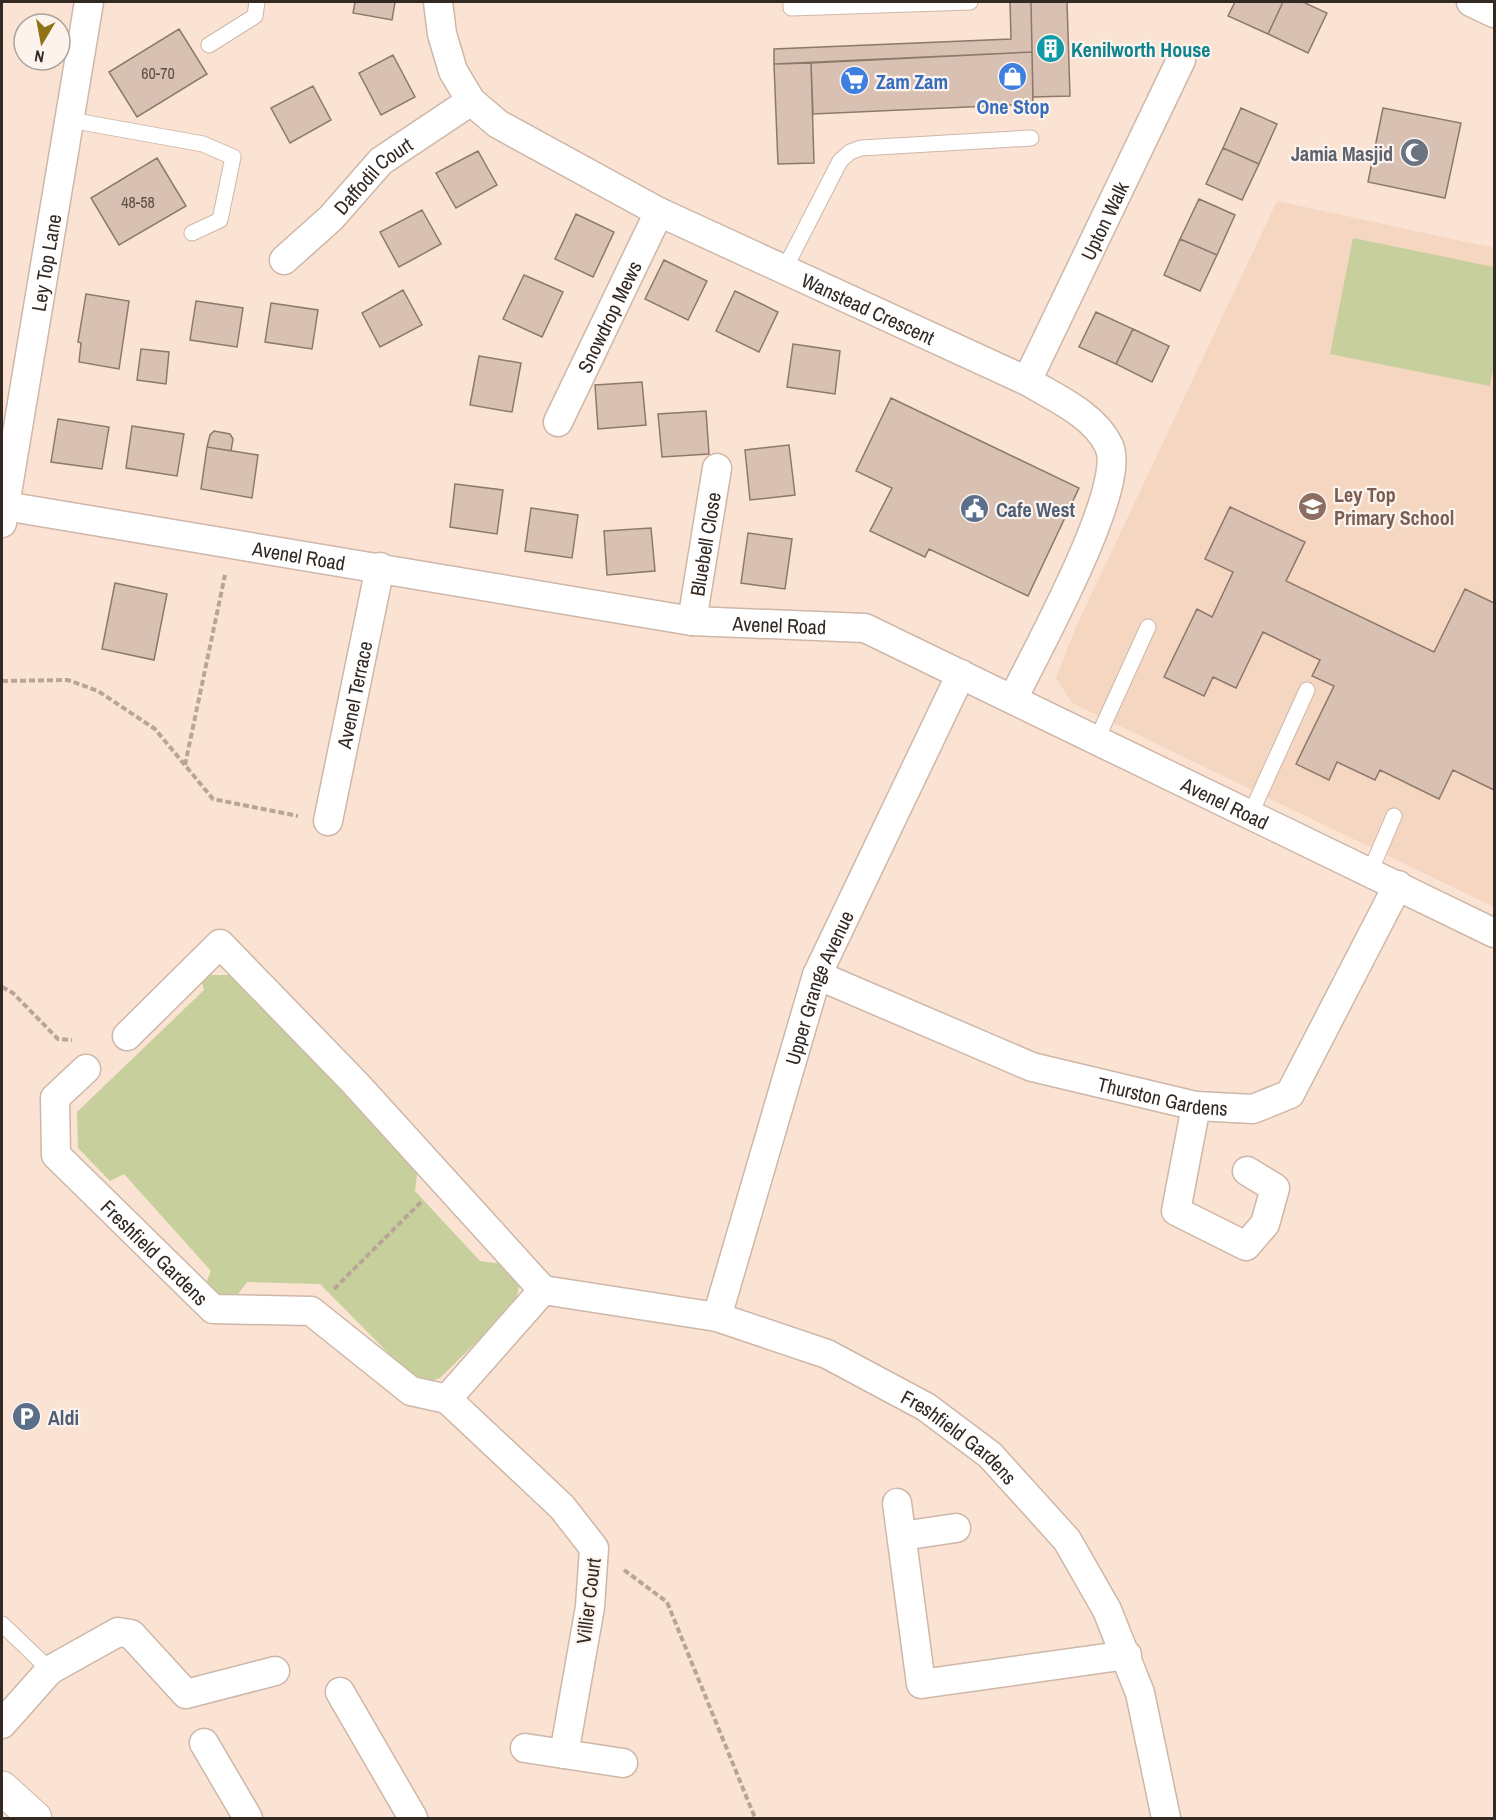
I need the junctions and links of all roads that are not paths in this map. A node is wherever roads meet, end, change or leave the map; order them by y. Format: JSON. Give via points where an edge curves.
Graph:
{"nodes":[{"id":1,"x":88,"y":2,"type":"edge"},
{"id":2,"x":257,"y":2,"type":"edge"},
{"id":3,"x":438,"y":2,"type":"edge"},
{"id":4,"x":791,"y":2,"type":"edge"},
{"id":5,"x":970,"y":2,"type":"edge"},
{"id":6,"x":1471,"y":2,"type":"edge"},
{"id":7,"x":1494,"y":13,"type":"edge"},
{"id":8,"x":209,"y":45,"type":"dead end"},
{"id":9,"x":1181,"y":60,"type":"dead end"},
{"id":10,"x":471,"y":101,"type":"junction"},
{"id":11,"x":70,"y":120,"type":"junction"},
{"id":12,"x":1031,"y":138,"type":"dead end"},
{"id":13,"x":658,"y":212,"type":"junction"},
{"id":14,"x":192,"y":233,"type":"dead end"},
{"id":15,"x":284,"y":260,"type":"dead end"},
{"id":16,"x":785,"y":268,"type":"junction"},
{"id":17,"x":1027,"y":381,"type":"junction"},
{"id":18,"x":558,"y":422,"type":"dead end"},
{"id":19,"x":717,"y":468,"type":"dead end"},
{"id":20,"x":3,"y":515,"type":"edge"},
{"id":21,"x":380,"y":567,"type":"junction"},
{"id":22,"x":692,"y":621,"type":"junction"},
{"id":23,"x":1148,"y":627,"type":"dead end"},
{"id":24,"x":962,"y":674,"type":"junction"},
{"id":25,"x":1307,"y":690,"type":"dead end"},
{"id":26,"x":1013,"y":699,"type":"junction"},
{"id":27,"x":1097,"y":739,"type":"junction"},
{"id":28,"x":1251,"y":813,"type":"junction"},
{"id":29,"x":1394,"y":816,"type":"dead end"},
{"id":30,"x":328,"y":821,"type":"road end"},
{"id":31,"x":1370,"y":872,"type":"junction"},
{"id":32,"x":1398,"y":885,"type":"junction"},
{"id":33,"x":1494,"y":933,"type":"edge"},
{"id":34,"x":817,"y":975,"type":"junction"},
{"id":35,"x":127,"y":1036,"type":"dead end"},
{"id":36,"x":86,"y":1069,"type":"dead end"},
{"id":37,"x":1196,"y":1106,"type":"junction"},
{"id":38,"x":1247,"y":1171,"type":"dead end"},
{"id":39,"x":543,"y":1290,"type":"junction"},
{"id":40,"x":717,"y":1317,"type":"junction"},
{"id":41,"x":447,"y":1399,"type":"junction"},
{"id":42,"x":897,"y":1503,"type":"dead end"},
{"id":43,"x":956,"y":1528,"type":"dead end"},
{"id":44,"x":902,"y":1536,"type":"junction"},
{"id":45,"x":2,"y":1624,"type":"edge"},
{"id":46,"x":1127,"y":1655,"type":"junction"},
{"id":47,"x":50,"y":1670,"type":"junction"},
{"id":48,"x":275,"y":1671,"type":"dead end"},
{"id":49,"x":340,"y":1692,"type":"dead end"},
{"id":50,"x":2,"y":1724,"type":"edge"},
{"id":51,"x":204,"y":1743,"type":"dead end"},
{"id":52,"x":525,"y":1748,"type":"dead end"},
{"id":53,"x":564,"y":1754,"type":"junction"},
{"id":54,"x":622,"y":1763,"type":"dead end"},
{"id":55,"x":2,"y":1788,"type":"edge"},
{"id":56,"x":35,"y":1818,"type":"edge"},
{"id":57,"x":248,"y":1818,"type":"edge"},
{"id":58,"x":413,"y":1818,"type":"edge"},
{"id":59,"x":1166,"y":1818,"type":"edge"}],
"edges":[{"from":1,"to":11,"type":"street","name":"Ley Top Lane"},
{"from":2,"to":8,"type":"lane","via":[[255,16]]},
{"from":3,"to":10,"type":"street","name":"Wanstead Crescent","via":[[441,34],[453,70]]},
{"from":4,"to":5,"type":"lane","via":[[791,8]]},
{"from":6,"to":7,"type":"street"},
{"from":9,"to":17,"type":"street","name":"Upton Walk"},
{"from":10,"to":13,"type":"street","name":"Wanstead Crescent","via":[[498,124]]},
{"from":10,"to":15,"type":"street","name":"Daffodil Court","via":[[381,161],[331,218]]},
{"from":11,"to":14,"type":"lane","via":[[203,144],[233,157],[220,220]]},
{"from":11,"to":20,"type":"street","name":"Ley Top Lane"},
{"from":12,"to":16,"type":"lane","via":[[861,148],[850,152],[830,176]]},
{"from":13,"to":16,"type":"street","name":"Wanstead Crescent"},
{"from":13,"to":18,"type":"street","name":"Snowdrop Mews"},
{"from":16,"to":17,"type":"street","name":"Wanstead Crescent"},
{"from":17,"to":26,"type":"street","name":"Wanstead Crescent","via":[[1070,406],[1096,429],[1109,446],[1112,467],[1097,525]]},
{"from":19,"to":22,"type":"street","name":"Bluebell Close"},
{"from":20,"to":21,"type":"street","name":"Avenel Road","via":[[232,543]]},
{"from":21,"to":22,"type":"street","name":"Avenel Road"},
{"from":21,"to":30,"type":"street","name":"Avenel Terrace"},
{"from":22,"to":24,"type":"street","name":"Avenel Road","via":[[865,628]]},
{"from":23,"to":27,"type":"lane"},
{"from":24,"to":26,"type":"street","name":"Avenel Road"},
{"from":24,"to":34,"type":"street","name":"Upper Grange Avenue"},
{"from":25,"to":28,"type":"lane"},
{"from":26,"to":27,"type":"street","name":"Avenel Road"},
{"from":27,"to":28,"type":"street","name":"Avenel Road"},
{"from":28,"to":31,"type":"street","name":"Avenel Road"},
{"from":29,"to":31,"type":"lane"},
{"from":31,"to":32,"type":"street","name":"Avenel Road"},
{"from":32,"to":33,"type":"street","name":"Avenel Road"},
{"from":32,"to":37,"type":"street","name":"Thurston Gardens","via":[[1290,1094],[1253,1109]]},
{"from":34,"to":37,"type":"street","name":"Thurston Gardens","via":[[1032,1067]]},
{"from":34,"to":40,"type":"street","name":"Upper Grange Avenue"},
{"from":35,"to":39,"type":"street","via":[[220,944],[355,1083]]},
{"from":36,"to":41,"type":"street","name":"Freshfield Gardens","via":[[55,1098],[56,1155],[213,1309],[311,1311],[411,1390]]},
{"from":37,"to":38,"type":"street","via":[[1176,1212],[1246,1246],[1264,1224],[1275,1188]]},
{"from":39,"to":40,"type":"street","name":"Freshfield Gardens"},
{"from":39,"to":41,"type":"street"},
{"from":40,"to":46,"type":"street","name":"Freshfield Gardens","via":[[827,1354],[926,1407],[990,1455],[1067,1540],[1107,1610]]},
{"from":41,"to":53,"type":"street","name":"Villier Court","via":[[562,1507],[594,1548],[590,1607]]},
{"from":42,"to":44,"type":"street"},
{"from":43,"to":44,"type":"street"},
{"from":44,"to":46,"type":"street","via":[[921,1684]]},
{"from":45,"to":47,"type":"lane"},
{"from":46,"to":59,"type":"street","name":"Freshfield Gardens","via":[[1140,1693]]},
{"from":47,"to":48,"type":"street","via":[[118,1632],[131,1634],[186,1694]]},
{"from":47,"to":50,"type":"street"},
{"from":49,"to":58,"type":"street"},
{"from":51,"to":57,"type":"street"},
{"from":52,"to":53,"type":"street"},
{"from":53,"to":54,"type":"street"},
{"from":55,"to":56,"type":"street"}]}
